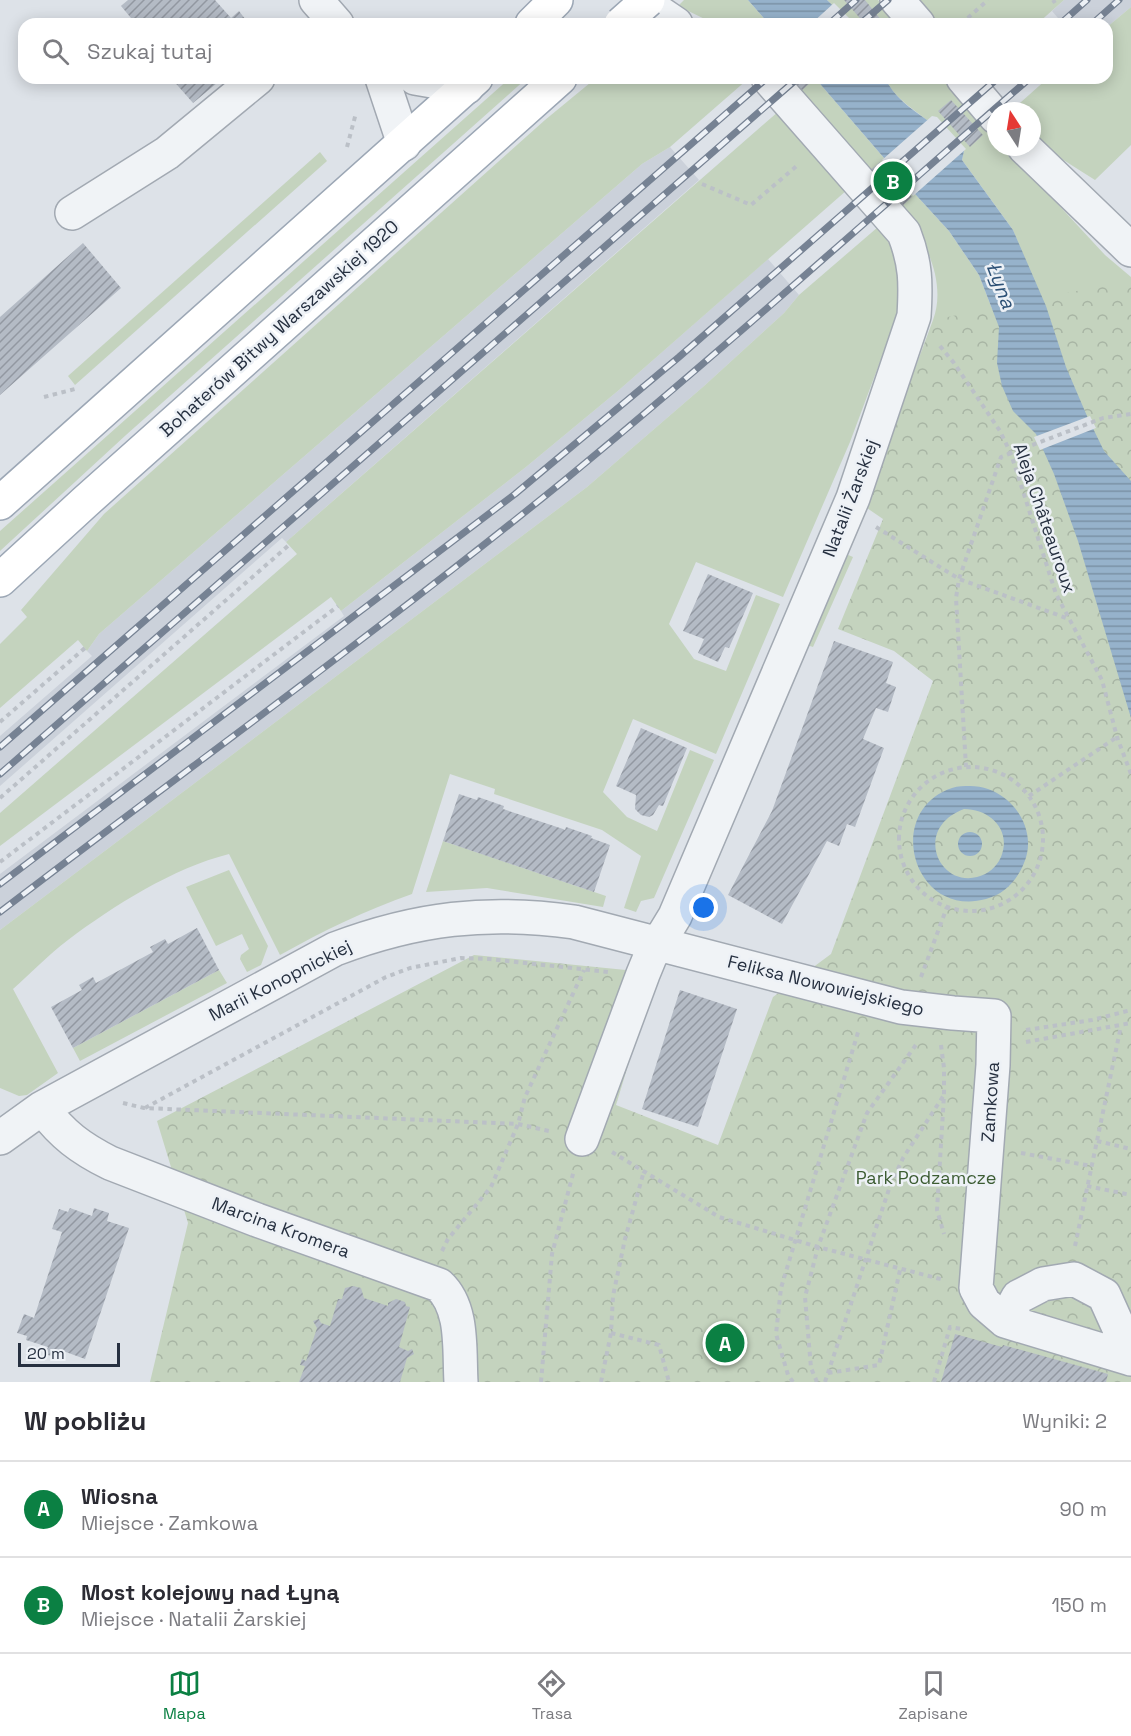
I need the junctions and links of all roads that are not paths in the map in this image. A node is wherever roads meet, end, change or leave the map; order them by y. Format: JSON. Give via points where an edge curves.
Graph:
{"nodes":[{"id":1,"x":556,"y":0,"type":"edge"},
{"id":2,"x":647,"y":0,"type":"edge"},
{"id":3,"x":897,"y":0,"type":"edge"},
{"id":4,"x":538,"y":18,"type":"edge"},
{"id":5,"x":628,"y":18,"type":"edge"},
{"id":6,"x":667,"y":18,"type":"edge"},
{"id":7,"x":913,"y":18,"type":"edge"},
{"id":8,"x":251,"y":84,"type":"edge"},
{"id":9,"x":384,"y":84,"type":"edge"},
{"id":10,"x":469,"y":84,"type":"edge"},
{"id":11,"x":553,"y":84,"type":"edge"},
{"id":12,"x":773,"y":84,"type":"edge"},
{"id":13,"x":968,"y":84,"type":"edge"},
{"id":14,"x":987,"y":106,"type":"edge"},
{"id":15,"x":404,"y":144,"type":"junction"},
{"id":16,"x":1033,"y":156,"type":"edge"},
{"id":17,"x":72,"y":213,"type":"dead end"},
{"id":18,"x":1131,"y":250,"type":"edge"},
{"id":19,"x":0,"y":503,"type":"edge"},
{"id":20,"x":0,"y":580,"type":"edge"},
{"id":21,"x":659,"y":943,"type":"junction"},
{"id":22,"x":1006,"y":1023,"type":"joint"},
{"id":23,"x":42,"y":1108,"type":"junction"},
{"id":24,"x":0,"y":1138,"type":"edge"},
{"id":25,"x":582,"y":1139,"type":"road end"},
{"id":26,"x":1005,"y":1321,"type":"junction"},
{"id":27,"x":1131,"y":1359,"type":"edge"},
{"id":28,"x":460,"y":1382,"type":"edge"}],
"edges":[{"from":1,"to":4,"type":"main road"},
{"from":2,"to":5,"type":"main road","bridge":true},
{"from":2,"to":6,"type":"street"},
{"from":3,"to":7,"type":"street"},
{"from":8,"to":17,"type":"street","via":[[167,153]]},
{"from":9,"to":15,"type":"street"},
{"from":10,"to":15,"type":"main road"},
{"from":11,"to":20,"type":"main road","name":"Bohaterów Bitwy Warszawskiej 1920"},
{"from":12,"to":21,"type":"street","name":"Natalii Żarskiej","via":[[904,233],[916,284],[914,316],[853,498],[675,916]]},
{"from":13,"to":14,"type":"street"},
{"from":15,"to":19,"type":"main road"},
{"from":16,"to":18,"type":"street"},
{"from":21,"to":22,"type":"street","name":"Feliksa Nowowiejskiego","via":[[901,1006]]},
{"from":21,"to":23,"type":"street","name":"Marii Konopnickiej","via":[[583,924],[530,916],[458,918],[391,930],[335,949]]},
{"from":21,"to":25,"type":"street","via":[[643,974]]},
{"from":22,"to":26,"type":"street","name":"Zamkowa","via":[[993,1065],[976,1288],[984,1303]]},
{"from":23,"to":24,"type":"street","name":"Marii Konopnickiej"},
{"from":23,"to":28,"type":"street","name":"Marcina Kromera","via":[[62,1132],[110,1162],[439,1285],[447,1292],[458,1324]]},
{"from":26,"to":27,"type":"street"},
{"from":26,"to":27,"type":"street","via":[[1018,1297],[1043,1284],[1074,1279],[1104,1295]]}]}
